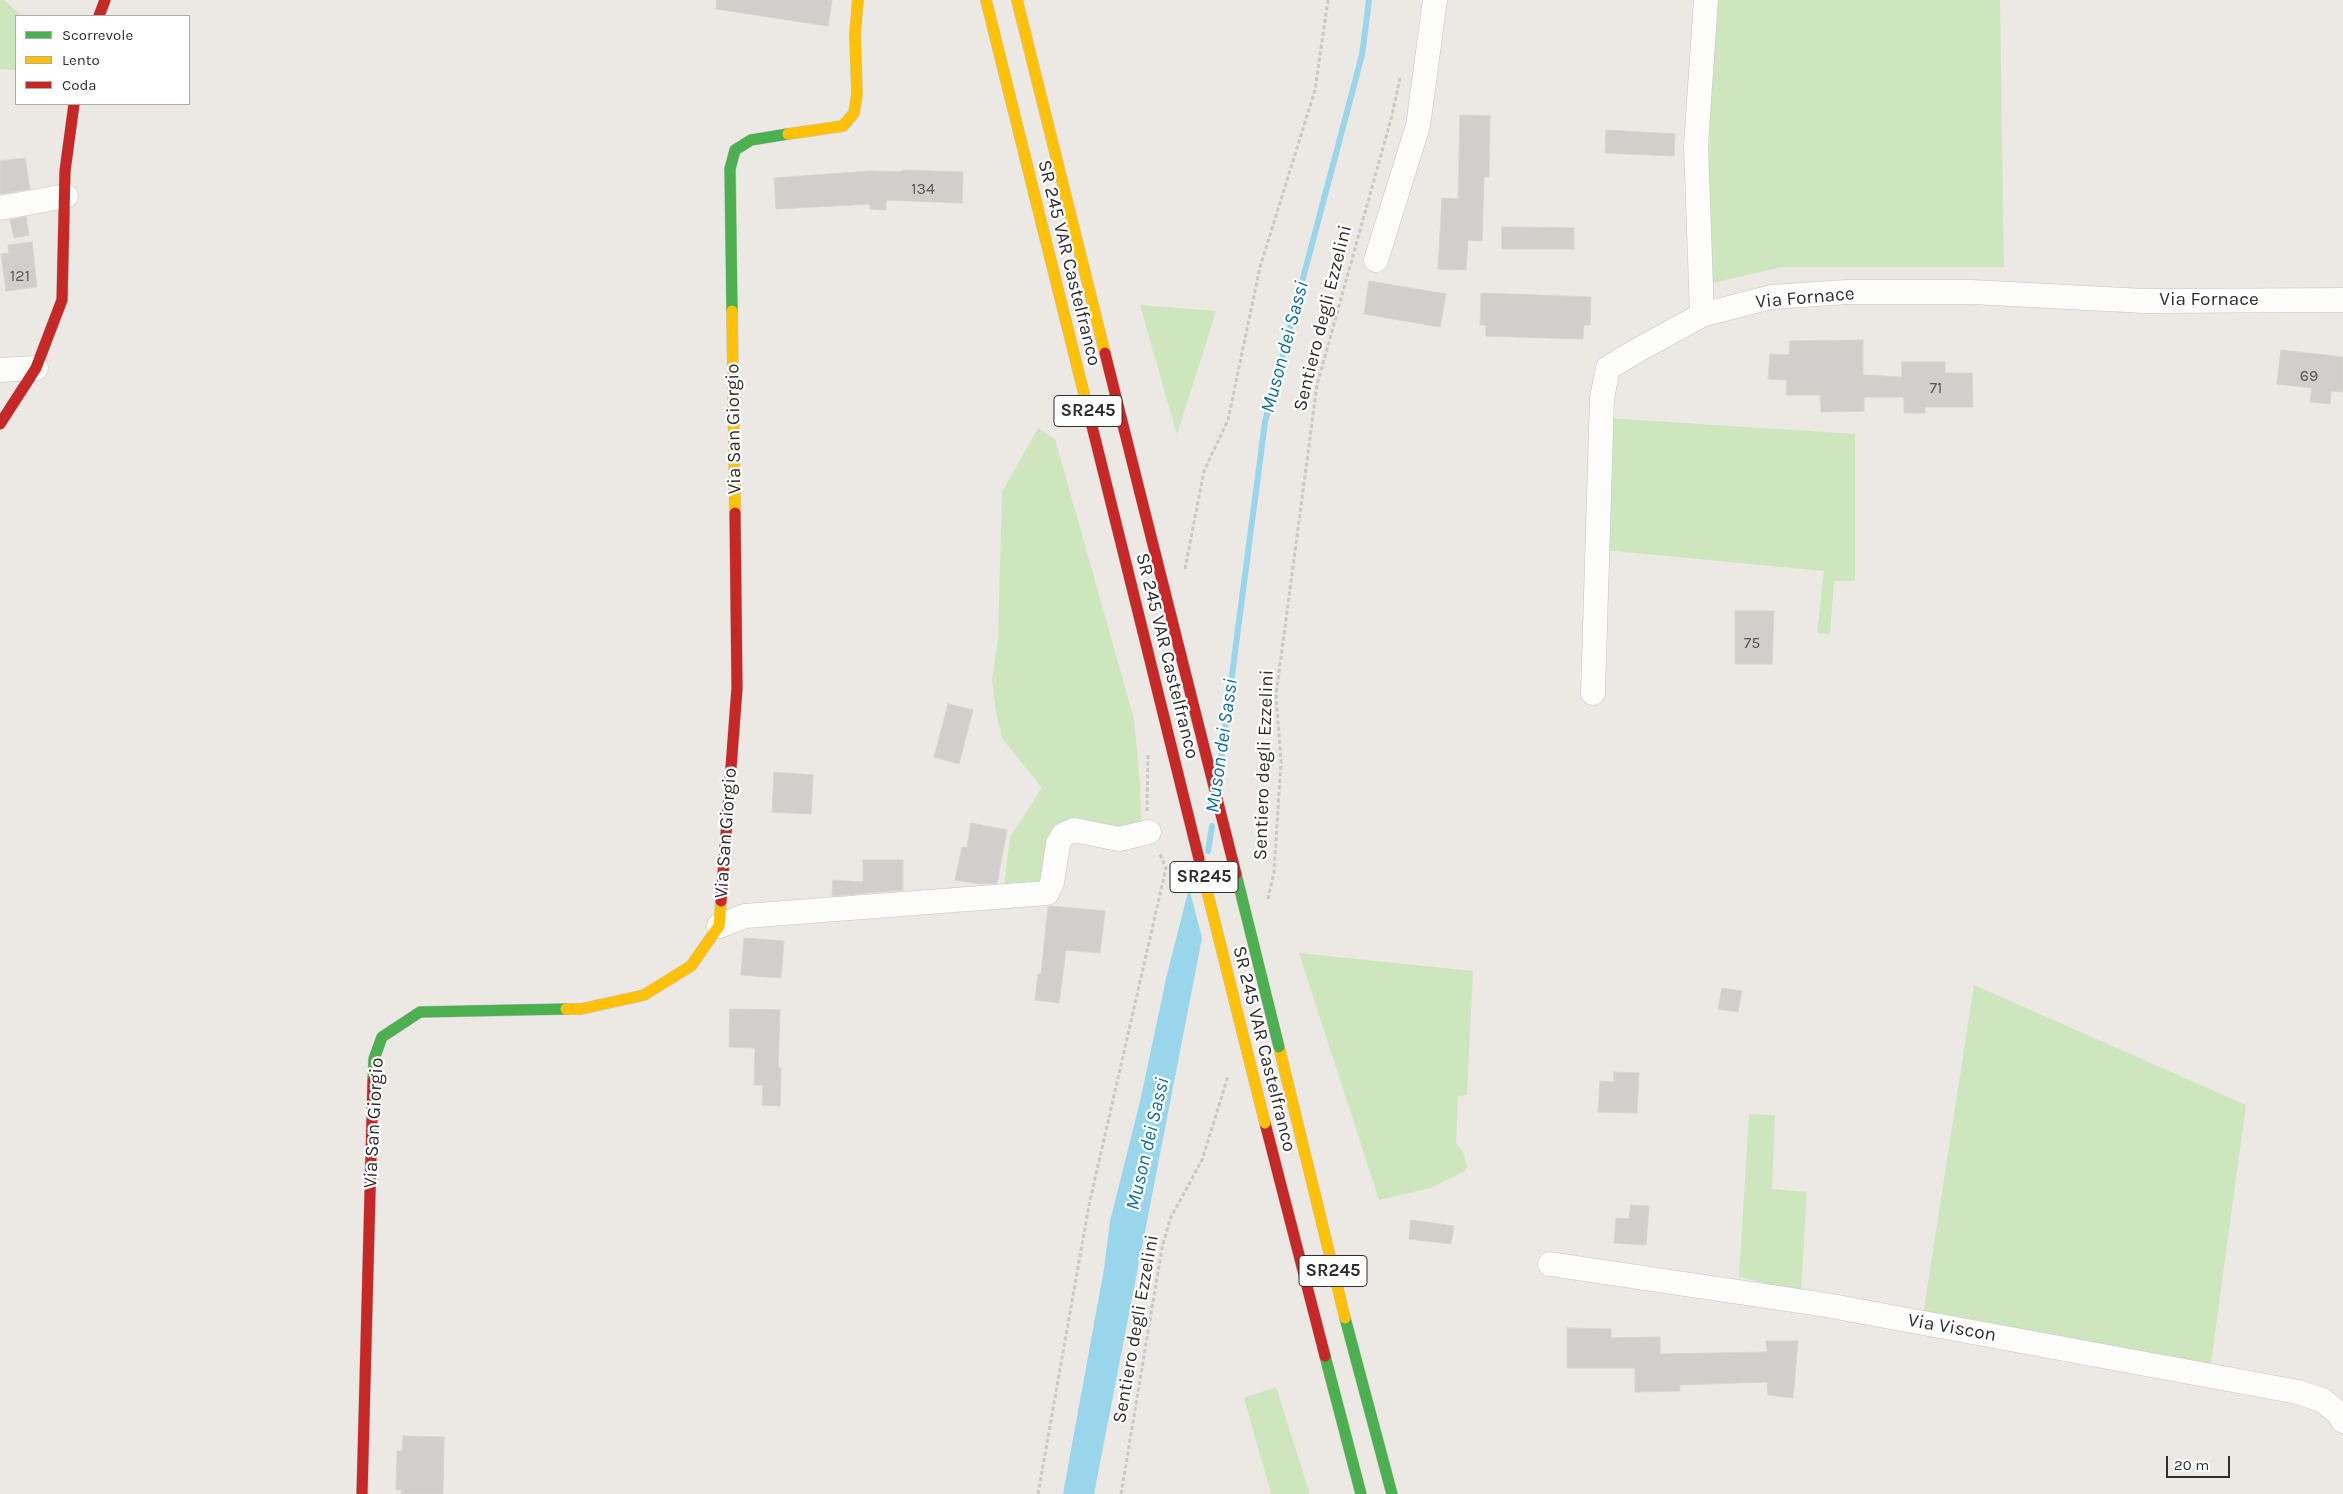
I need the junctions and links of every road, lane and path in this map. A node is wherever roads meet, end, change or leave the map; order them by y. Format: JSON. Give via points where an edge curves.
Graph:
{"nodes":[{"id":1,"x":858,"y":0,"type":"edge"},
{"id":2,"x":986,"y":0,"type":"edge"},
{"id":3,"x":1017,"y":0,"type":"edge"},
{"id":4,"x":1434,"y":0,"type":"edge"},
{"id":5,"x":1706,"y":0,"type":"edge"},
{"id":6,"x":102,"y":1,"type":"edge"},
{"id":7,"x":99,"y":15,"type":"edge"},
{"id":8,"x":1401,"y":72,"type":"dead end"},
{"id":9,"x":74,"y":105,"type":"edge"},
{"id":10,"x":66,"y":196,"type":"junction"},
{"id":11,"x":0,"y":208,"type":"edge"},
{"id":12,"x":1376,"y":260,"type":"dead end"},
{"id":13,"x":2343,"y":300,"type":"edge"},
{"id":14,"x":1702,"y":315,"type":"junction"},
{"id":15,"x":36,"y":368,"type":"junction"},
{"id":16,"x":0,"y":370,"type":"edge"},
{"id":17,"x":0,"y":424,"type":"edge"},
{"id":18,"x":1593,"y":693,"type":"dead end"},
{"id":19,"x":1149,"y":832,"type":"dead end"},
{"id":20,"x":1268,"y":900,"type":"dead end"},
{"id":21,"x":719,"y":926,"type":"junction"},
{"id":22,"x":1230,"y":1068,"type":"dead end"},
{"id":23,"x":1550,"y":1264,"type":"dead end"},
{"id":24,"x":2343,"y":1421,"type":"edge"},
{"id":25,"x":362,"y":1494,"type":"edge"},
{"id":26,"x":1121,"y":1494,"type":"edge"},
{"id":27,"x":1361,"y":1494,"type":"edge"},
{"id":28,"x":1392,"y":1494,"type":"edge"}],
"edges":[{"from":1,"to":21,"type":"main road","name":"Via San Giorgio","via":[[854,113],[843,126],[750,140],[735,150],[730,169],[737,688]]},
{"from":2,"to":27,"type":"main road","name":"SR 245 VAR Castelfranco","number":"SR245","bridge":true,"via":[[1264,1123]]},
{"from":3,"to":28,"type":"main road","name":"SR 245 VAR Castelfranco","number":"SR245","bridge":true,"via":[[1280,1047],[1344,1316]]},
{"from":4,"to":12,"type":"street","via":[[1418,126]]},
{"from":5,"to":14,"type":"street","via":[[1696,145]]},
{"from":6,"to":7,"type":"main road"},
{"from":8,"to":20,"type":"path","name":"Sentiero degli Ezzelini","via":[[1391,119],[1317,385],[1276,695],[1280,762],[1274,872]]},
{"from":9,"to":10,"type":"main road"},
{"from":10,"to":11,"type":"street"},
{"from":10,"to":15,"type":"main road","via":[[62,300]]},
{"from":13,"to":14,"type":"street","name":"Via Fornace","via":[[2144,300],[1972,292],[1847,292],[1772,297]]},
{"from":14,"to":18,"type":"street","name":"Via Fornace","via":[[1608,368],[1602,398]]},
{"from":15,"to":16,"type":"street"},
{"from":15,"to":17,"type":"main road"},
{"from":19,"to":21,"type":"street","via":[[1118,839],[1074,830],[1063,835],[1047,893],[745,916]]},
{"from":21,"to":25,"type":"main road","name":"Via San Giorgio","via":[[691,966],[644,995],[582,1009],[420,1012],[382,1037],[374,1059]]},
{"from":22,"to":26,"type":"path","name":"Sentiero degli Ezzelini","via":[[1202,1160],[1170,1219],[1162,1248]]},
{"from":23,"to":24,"type":"street","name":"Via Viscon","via":[[1826,1305],[2298,1392],[2322,1400]]}]}
